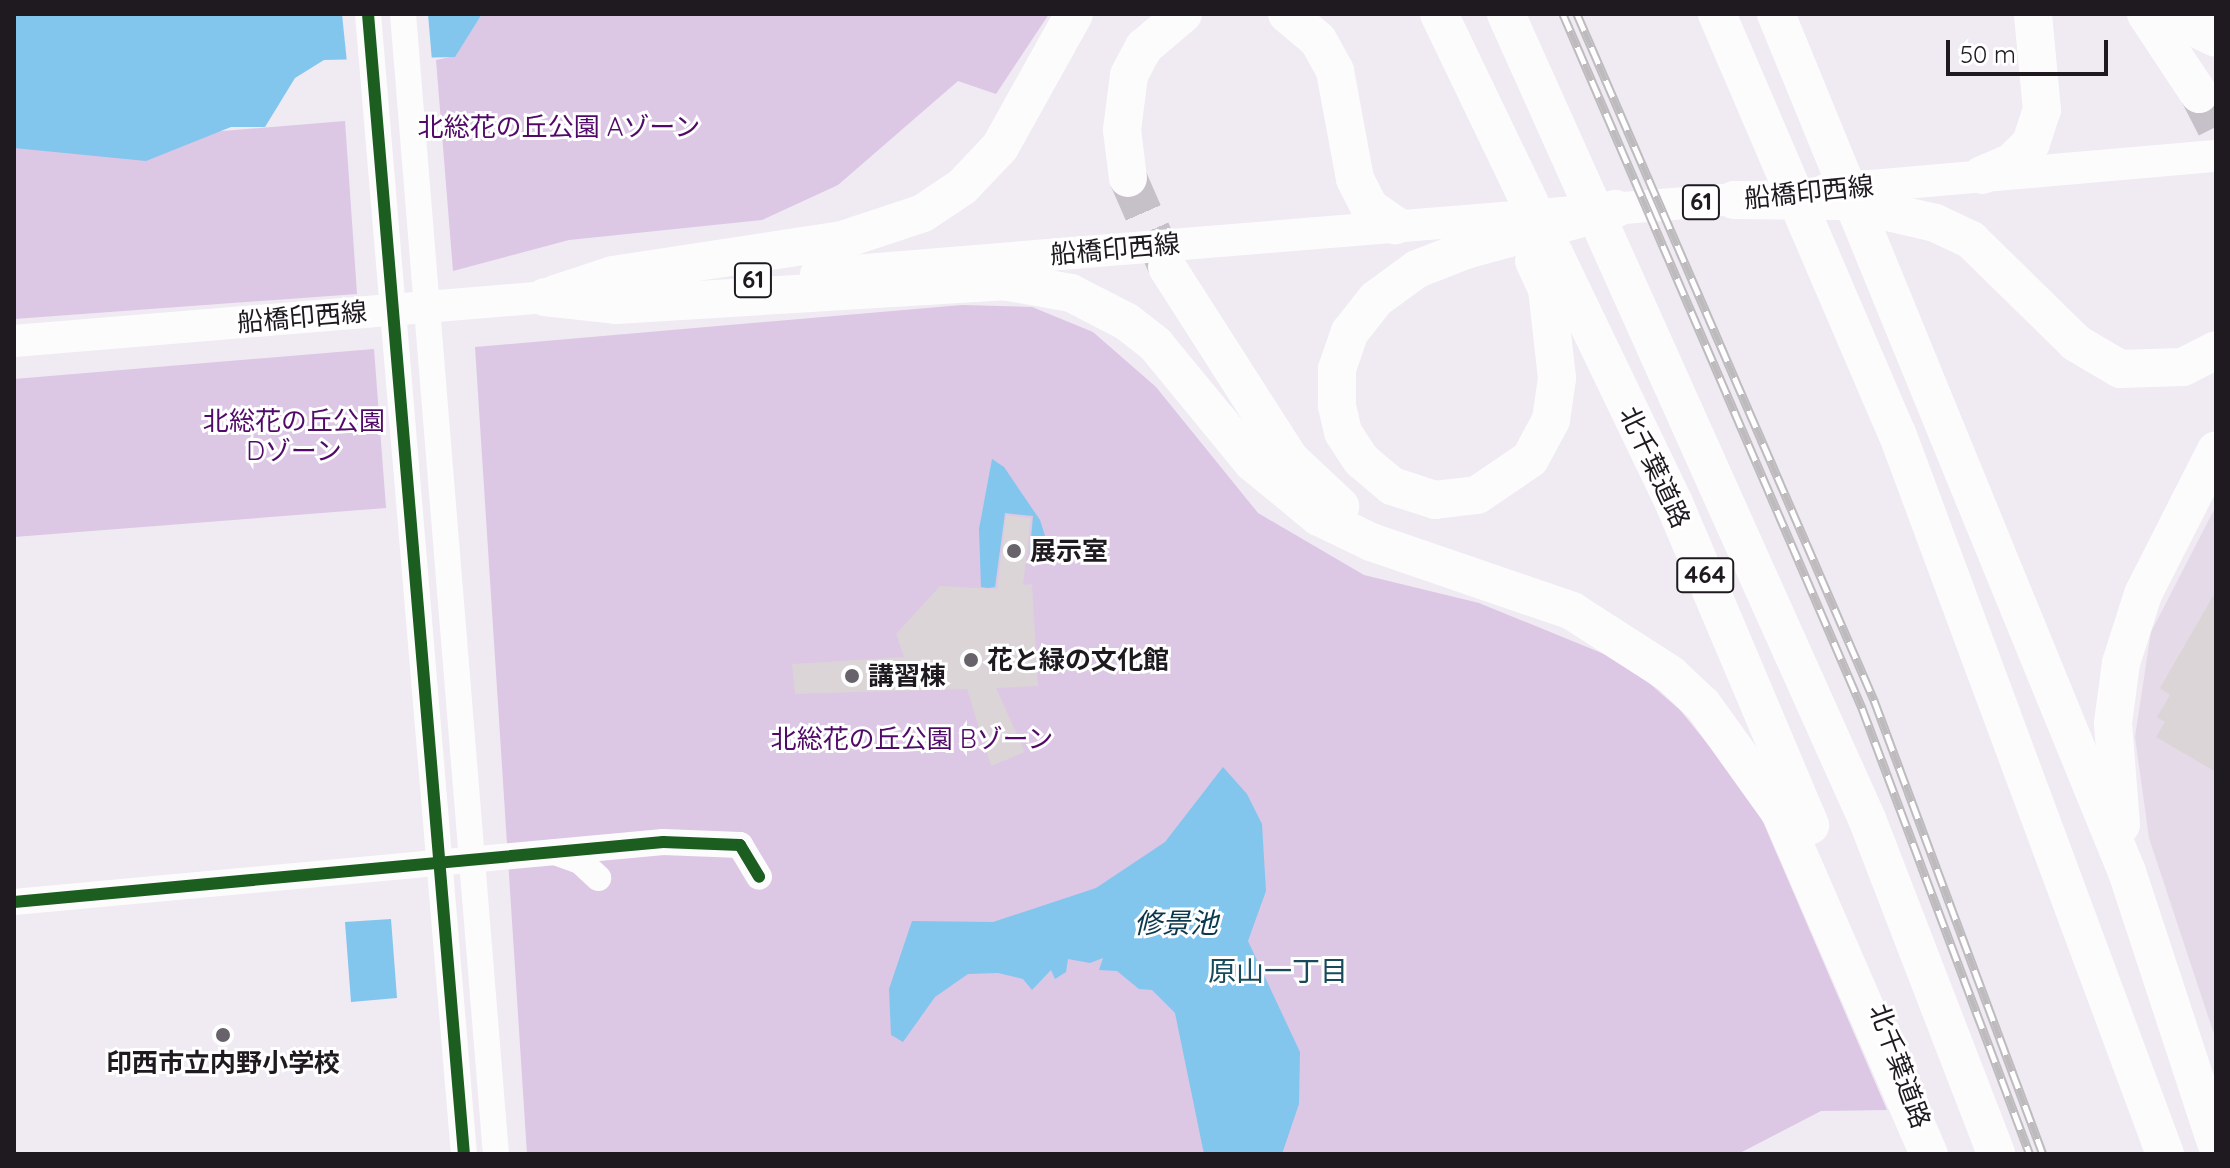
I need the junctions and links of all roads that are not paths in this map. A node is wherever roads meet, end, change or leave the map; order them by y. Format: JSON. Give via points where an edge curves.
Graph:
{"nodes":[{"id":1,"x":368,"y":14,"type":"edge"},
{"id":2,"x":403,"y":14,"type":"edge"},
{"id":3,"x":1074,"y":14,"type":"edge"},
{"id":4,"x":1183,"y":14,"type":"edge"},
{"id":5,"x":1287,"y":14,"type":"edge"},
{"id":6,"x":1421,"y":14,"type":"edge"},
{"id":7,"x":1439,"y":14,"type":"edge"},
{"id":8,"x":1506,"y":14,"type":"edge"},
{"id":9,"x":1717,"y":14,"type":"edge"},
{"id":10,"x":1776,"y":14,"type":"edge"},
{"id":11,"x":1799,"y":14,"type":"edge"},
{"id":12,"x":2033,"y":14,"type":"edge"},
{"id":13,"x":2146,"y":14,"type":"edge"},
{"id":14,"x":2166,"y":14,"type":"edge"},
{"id":15,"x":2216,"y":38,"type":"edge"},
{"id":16,"x":2199,"y":94,"type":"tunnel mouth"},
{"id":17,"x":2216,"y":156,"type":"edge"},
{"id":18,"x":1982,"y":175,"type":"junction"},
{"id":19,"x":1128,"y":178,"type":"tunnel mouth"},
{"id":20,"x":1734,"y":200,"type":"junction"},
{"id":21,"x":1615,"y":209,"type":"junction"},
{"id":22,"x":1395,"y":225,"type":"junction"},
{"id":23,"x":1167,"y":267,"type":"tunnel mouth"},
{"id":24,"x":545,"y":297,"type":"junction"},
{"id":25,"x":14,"y":341,"type":"edge"},
{"id":26,"x":2216,"y":350,"type":"edge"},
{"id":27,"x":1943,"y":419,"type":"junction"},
{"id":28,"x":2216,"y":450,"type":"edge"},
{"id":29,"x":1459,"y":568,"type":"junction"},
{"id":30,"x":552,"y":851,"type":"junction"},
{"id":31,"x":472,"y":859,"type":"junction"},
{"id":32,"x":439,"y":862,"type":"junction"},
{"id":33,"x":2127,"y":872,"type":"junction"},
{"id":34,"x":759,"y":877,"type":"dead end"},
{"id":35,"x":598,"y":878,"type":"dead end"},
{"id":36,"x":14,"y":902,"type":"edge"},
{"id":37,"x":2216,"y":1142,"type":"edge"},
{"id":38,"x":464,"y":1154,"type":"edge"},
{"id":39,"x":496,"y":1154,"type":"edge"},
{"id":40,"x":1930,"y":1154,"type":"edge"},
{"id":41,"x":1996,"y":1154,"type":"edge"},
{"id":42,"x":2165,"y":1154,"type":"edge"}],
"edges":[{"from":1,"to":32,"type":"street"},
{"from":2,"to":31,"type":"street"},
{"from":3,"to":24,"type":"highway","via":[[1000,147],[962,187],[923,213],[842,240],[613,275]]},
{"from":4,"to":19,"type":"highway","via":[[1144,47],[1129,75],[1122,130]]},
{"from":5,"to":22,"type":"highway","via":[[1318,40],[1335,71],[1355,179],[1369,207]]},
{"from":6,"to":21,"type":"highway","via":[[1547,289],[1557,378],[1551,420],[1530,459],[1477,495],[1435,500],[1392,486],[1361,460],[1343,432],[1337,369],[1350,332],[1376,299],[1417,269],[1466,250]]},
{"from":7,"to":40,"type":"highway","name":"北千葉道路","number":"464","via":[[1739,652],[1822,852]]},
{"from":8,"to":41,"type":"highway","name":"北千葉道路","number":"464","via":[[1867,819]]},
{"from":9,"to":42,"type":"highway","via":[[1897,433]]},
{"from":10,"to":27,"type":"highway"},
{"from":11,"to":27,"type":"highway","via":[[1815,76],[1920,338]]},
{"from":12,"to":18,"type":"highway","via":[[2042,110],[2031,143],[2012,162]]},
{"from":13,"to":16,"type":"highway"},
{"from":14,"to":15,"type":"highway"},
{"from":17,"to":18,"type":"main road","name":"船橋印西線","number":"61"},
{"from":18,"to":20,"type":"main road","name":"船橋印西線","number":"61"},
{"from":20,"to":21,"type":"main road","name":"船橋印西線","number":"61"},
{"from":20,"to":26,"type":"highway","via":[[1840,201],[1935,223],[1971,240],[2076,343],[2120,369],[2183,367]]},
{"from":21,"to":22,"type":"main road","name":"船橋印西線","number":"61"},
{"from":22,"to":24,"type":"main road","name":"船橋印西線","number":"61"},
{"from":23,"to":29,"type":"highway","via":[[1290,459],[1361,520]]},
{"from":24,"to":25,"type":"main road","name":"船橋印西線","number":"61"},
{"from":24,"to":29,"type":"highway","via":[[616,305],[1003,281],[1071,293],[1156,345],[1252,462],[1319,517],[1371,542]]},
{"from":27,"to":33,"type":"highway"},
{"from":28,"to":33,"type":"highway","via":[[2143,594],[2121,663],[2113,723]]},
{"from":29,"to":40,"type":"highway","via":[[1528,592],[1613,636],[1670,674],[1736,744],[1781,814]]},
{"from":30,"to":31,"type":"street"},
{"from":30,"to":34,"type":"street","via":[[727,842],[750,854]]},
{"from":30,"to":35,"type":"street","via":[[580,861]]},
{"from":31,"to":32,"type":"street"},
{"from":31,"to":39,"type":"street"},
{"from":32,"to":36,"type":"street"},
{"from":32,"to":38,"type":"street"},
{"from":33,"to":37,"type":"highway"}]}
